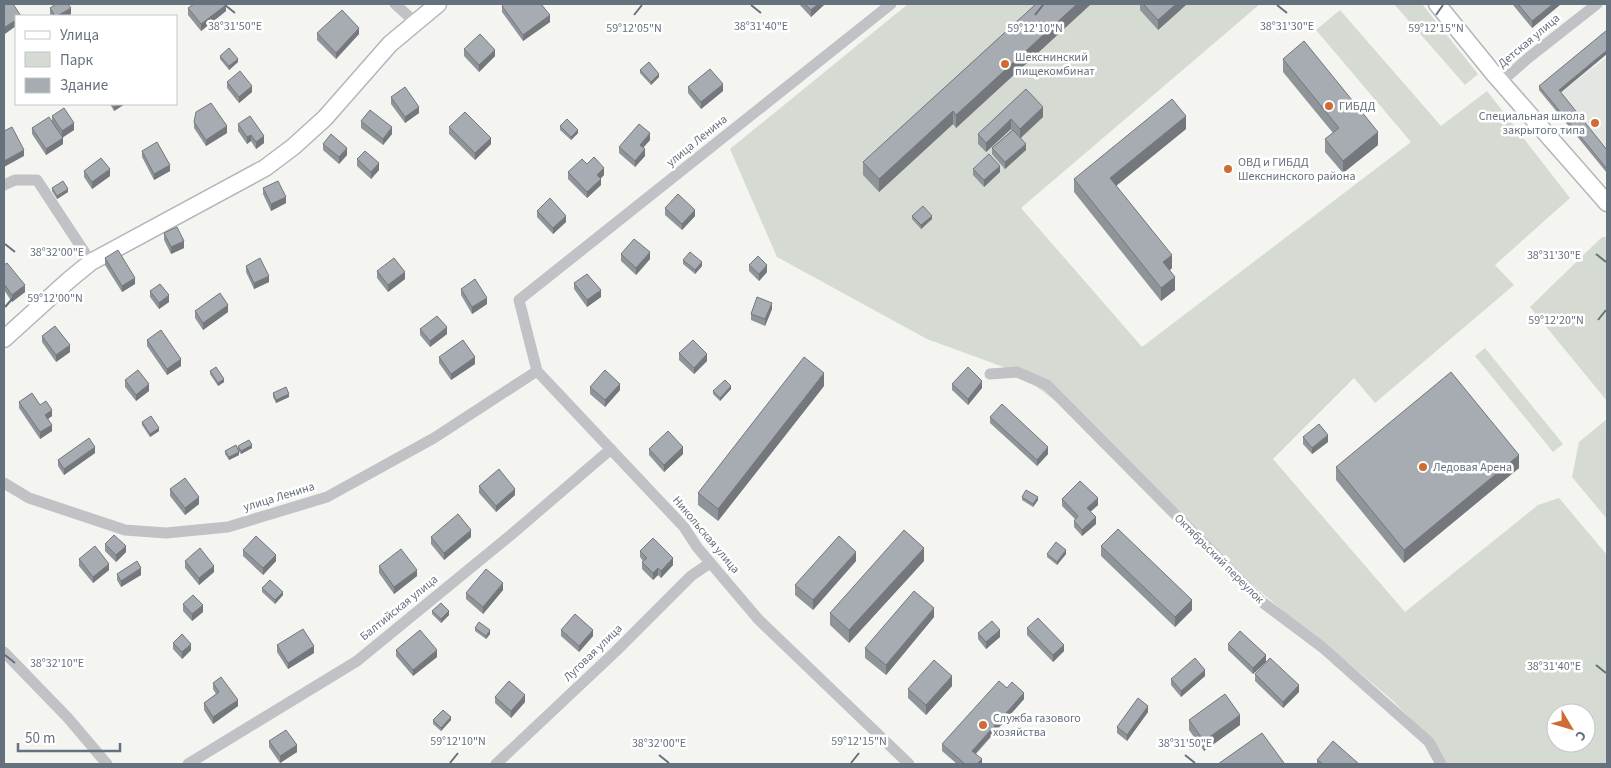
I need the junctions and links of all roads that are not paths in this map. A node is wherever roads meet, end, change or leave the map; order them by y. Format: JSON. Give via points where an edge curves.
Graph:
{"nodes":[{"id":1,"x":395,"y":4,"type":"edge"},
{"id":2,"x":438,"y":4,"type":"edge"},
{"id":3,"x":891,"y":4,"type":"edge"},
{"id":4,"x":1437,"y":4,"type":"edge"},
{"id":5,"x":1597,"y":4,"type":"edge"},
{"id":6,"x":415,"y":22,"type":"junction"},
{"id":7,"x":1502,"y":82,"type":"junction"},
{"id":8,"x":4,"y":185,"type":"edge"},
{"id":9,"x":1607,"y":203,"type":"edge"},
{"id":10,"x":91,"y":262,"type":"junction"},
{"id":11,"x":519,"y":300,"type":"joint"},
{"id":12,"x":4,"y":339,"type":"edge"},
{"id":13,"x":537,"y":371,"type":"junction"},
{"id":14,"x":990,"y":374,"type":"dead end"},
{"id":15,"x":611,"y":449,"type":"junction"},
{"id":16,"x":4,"y":482,"type":"edge"},
{"id":17,"x":710,"y":563,"type":"junction"},
{"id":18,"x":4,"y":652,"type":"edge"},
{"id":19,"x":107,"y":764,"type":"edge"},
{"id":20,"x":188,"y":764,"type":"edge"},
{"id":21,"x":496,"y":764,"type":"edge"},
{"id":22,"x":909,"y":764,"type":"edge"},
{"id":23,"x":1441,"y":764,"type":"edge"}],
"edges":[{"from":1,"to":6,"type":"street"},
{"from":2,"to":6,"type":"street"},
{"from":3,"to":11,"type":"street","name":"улица Ленина"},
{"from":4,"to":7,"type":"street"},
{"from":5,"to":7,"type":"street","name":"Детская улица"},
{"from":6,"to":10,"type":"street","via":[[390,44],[325,118],[265,168]]},
{"from":7,"to":9,"type":"street"},
{"from":8,"to":10,"type":"street","via":[[15,180],[37,180]]},
{"from":10,"to":12,"type":"street"},
{"from":11,"to":13,"type":"street","name":"Никольская улица"},
{"from":13,"to":15,"type":"street","name":"Никольская улица"},
{"from":13,"to":16,"type":"street","name":"улица Ленина","via":[[434,438],[328,497],[228,527],[166,533],[125,530],[29,498]]},
{"from":14,"to":23,"type":"street","name":"Октябрьский переулок","via":[[1017,372],[1047,385],[1262,602],[1322,647],[1429,742]]},
{"from":15,"to":17,"type":"street","name":"Никольская улица","via":[[684,527]]},
{"from":15,"to":20,"type":"street","name":"Балтийская улица","via":[[357,661]]},
{"from":17,"to":21,"type":"street","name":"Луговая улица","via":[[691,576],[616,652]]},
{"from":17,"to":22,"type":"street","name":"Никольская улица","via":[[758,619]]},
{"from":18,"to":19,"type":"street"}]}
